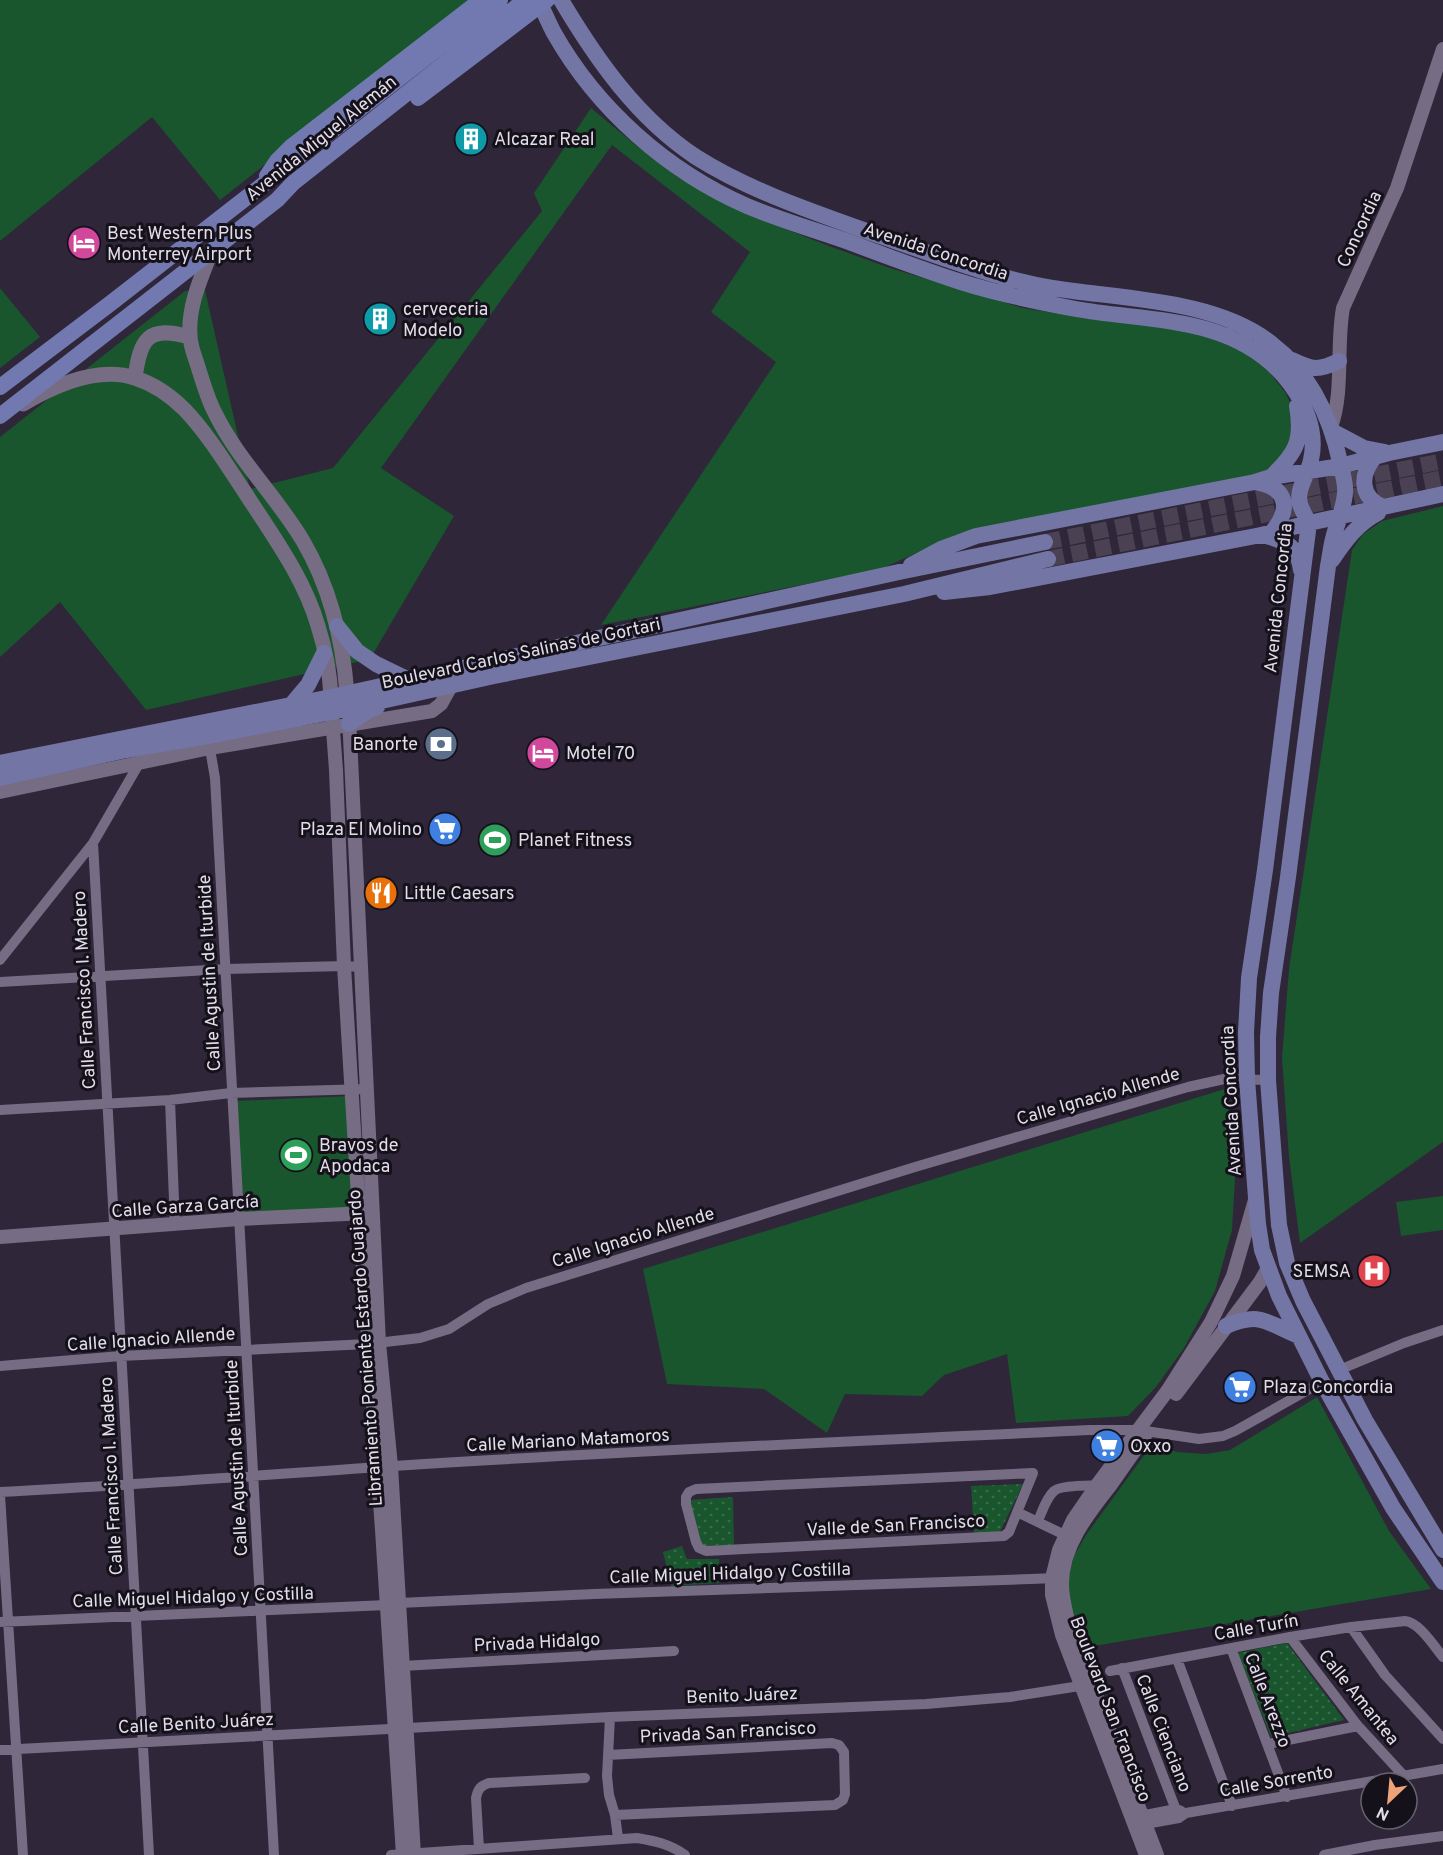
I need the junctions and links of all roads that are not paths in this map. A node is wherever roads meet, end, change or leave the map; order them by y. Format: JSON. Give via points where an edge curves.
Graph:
{"nodes":[{"id":1,"x":500,"y":0,"type":"edge"},
{"id":2,"x":561,"y":0,"type":"edge"},
{"id":3,"x":538,"y":1,"type":"edge"},
{"id":4,"x":475,"y":4,"type":"edge"},
{"id":5,"x":493,"y":41,"type":"junction"},
{"id":6,"x":1443,"y":49,"type":"edge"},
{"id":7,"x":288,"y":177,"type":"junction"},
{"id":8,"x":264,"y":185,"type":"junction"},
{"id":9,"x":277,"y":200,"type":"junction"},
{"id":10,"x":211,"y":252,"type":"junction"},
{"id":11,"x":189,"y":337,"type":"junction"},
{"id":12,"x":1289,"y":359,"type":"junction"},
{"id":13,"x":1339,"y":362,"type":"junction"},
{"id":14,"x":135,"y":378,"type":"junction"},
{"id":15,"x":0,"y":387,"type":"edge"},
{"id":16,"x":1295,"y":393,"type":"junction"},
{"id":17,"x":1323,"y":408,"type":"junction"},
{"id":18,"x":0,"y":417,"type":"edge"},
{"id":19,"x":1331,"y":429,"type":"junction"},
{"id":20,"x":1443,"y":442,"type":"edge"},
{"id":21,"x":1382,"y":455,"type":"junction"},
{"id":22,"x":1341,"y":466,"type":"junction"},
{"id":23,"x":1307,"y":472,"type":"junction"},
{"id":24,"x":1263,"y":480,"type":"junction"},
{"id":25,"x":1443,"y":494,"type":"edge"},
{"id":26,"x":1387,"y":506,"type":"junction"},
{"id":27,"x":1339,"y":517,"type":"junction"},
{"id":28,"x":1309,"y":523,"type":"junction"},
{"id":29,"x":1266,"y":533,"type":"junction"},
{"id":30,"x":1328,"y":566,"type":"junction"},
{"id":31,"x":899,"y":572,"type":"junction"},
{"id":32,"x":1303,"y":581,"type":"junction"},
{"id":33,"x":904,"y":594,"type":"junction"},
{"id":34,"x":337,"y":626,"type":"junction"},
{"id":35,"x":324,"y":653,"type":"junction"},
{"id":36,"x":409,"y":680,"type":"junction"},
{"id":37,"x":451,"y":686,"type":"junction"},
{"id":38,"x":292,"y":704,"type":"junction"},
{"id":39,"x":340,"y":710,"type":"junction"},
{"id":40,"x":299,"y":732,"type":"junction"},
{"id":41,"x":209,"y":742,"type":"junction"},
{"id":42,"x":335,"y":754,"type":"junction"},
{"id":43,"x":139,"y":755,"type":"junction"},
{"id":44,"x":0,"y":763,"type":"edge"},
{"id":45,"x":0,"y":778,"type":"edge"},
{"id":46,"x":0,"y":792,"type":"edge"},
{"id":47,"x":93,"y":843,"type":"junction"},
{"id":48,"x":0,"y":960,"type":"edge"},
{"id":49,"x":344,"y":966,"type":"junction"},
{"id":50,"x":362,"y":967,"type":"junction"},
{"id":51,"x":226,"y":969,"type":"junction"},
{"id":52,"x":99,"y":975,"type":"junction"},
{"id":53,"x":0,"y":982,"type":"edge"},
{"id":54,"x":1246,"y":1079,"type":"junction"},
{"id":55,"x":1268,"y":1080,"type":"junction"},
{"id":56,"x":352,"y":1089,"type":"junction"},
{"id":57,"x":367,"y":1089,"type":"junction"},
{"id":58,"x":231,"y":1093,"type":"junction"},
{"id":59,"x":170,"y":1100,"type":"junction"},
{"id":60,"x":106,"y":1104,"type":"junction"},
{"id":61,"x":0,"y":1110,"type":"edge"},
{"id":62,"x":1256,"y":1198,"type":"junction"},
{"id":63,"x":358,"y":1213,"type":"junction"},
{"id":64,"x":373,"y":1213,"type":"junction"},
{"id":65,"x":239,"y":1219,"type":"junction"},
{"id":66,"x":175,"y":1225,"type":"junction"},
{"id":67,"x":1279,"y":1225,"type":"junction"},
{"id":68,"x":113,"y":1230,"type":"junction"},
{"id":69,"x":0,"y":1237,"type":"edge"},
{"id":70,"x":1268,"y":1268,"type":"junction"},
{"id":71,"x":1226,"y":1326,"type":"junction"},
{"id":72,"x":1443,"y":1330,"type":"edge"},
{"id":73,"x":1299,"y":1336,"type":"junction"},
{"id":74,"x":373,"y":1343,"type":"junction"},
{"id":75,"x":247,"y":1349,"type":"junction"},
{"id":76,"x":121,"y":1356,"type":"junction"},
{"id":77,"x":0,"y":1366,"type":"edge"},
{"id":78,"x":1339,"y":1370,"type":"junction"},
{"id":79,"x":1322,"y":1382,"type":"junction"},
{"id":80,"x":1144,"y":1430,"type":"junction"},
{"id":81,"x":1390,"y":1463,"type":"junction"},
{"id":82,"x":391,"y":1466,"type":"junction"},
{"id":83,"x":376,"y":1468,"type":"junction"},
{"id":84,"x":252,"y":1476,"type":"junction"},
{"id":85,"x":128,"y":1485,"type":"junction"},
{"id":86,"x":1103,"y":1486,"type":"junction"},
{"id":87,"x":0,"y":1494,"type":"edge"},
{"id":88,"x":1033,"y":1504,"type":"junction"},
{"id":89,"x":1017,"y":1512,"type":"junction"},
{"id":90,"x":1038,"y":1521,"type":"junction"},
{"id":91,"x":1070,"y":1537,"type":"junction"},
{"id":92,"x":1443,"y":1550,"type":"edge"},
{"id":93,"x":1057,"y":1578,"type":"junction"},
{"id":94,"x":1443,"y":1582,"type":"edge"},
{"id":95,"x":393,"y":1604,"type":"junction"},
{"id":96,"x":261,"y":1611,"type":"junction"},
{"id":97,"x":135,"y":1616,"type":"junction"},
{"id":98,"x":5,"y":1622,"type":"edge"},
{"id":99,"x":1351,"y":1628,"type":"junction"},
{"id":100,"x":1290,"y":1637,"type":"junction"},
{"id":101,"x":1231,"y":1648,"type":"junction"},
{"id":102,"x":674,"y":1651,"type":"dead end"},
{"id":103,"x":1443,"y":1657,"type":"edge"},
{"id":104,"x":1177,"y":1659,"type":"junction"},
{"id":105,"x":402,"y":1666,"type":"junction"},
{"id":106,"x":1122,"y":1668,"type":"junction"},
{"id":107,"x":1110,"y":1671,"type":"dead end"},
{"id":108,"x":1086,"y":1685,"type":"junction"},
{"id":109,"x":610,"y":1717,"type":"junction"},
{"id":110,"x":1358,"y":1726,"type":"junction"},
{"id":111,"x":400,"y":1730,"type":"junction"},
{"id":112,"x":268,"y":1737,"type":"junction"},
{"id":113,"x":1443,"y":1739,"type":"edge"},
{"id":114,"x":142,"y":1743,"type":"junction"},
{"id":115,"x":1268,"y":1744,"type":"junction"},
{"id":116,"x":16,"y":1749,"type":"junction"},
{"id":117,"x":0,"y":1750,"type":"edge"},
{"id":118,"x":608,"y":1755,"type":"junction"},
{"id":119,"x":1443,"y":1769,"type":"edge"},
{"id":120,"x":1399,"y":1771,"type":"edge"},
{"id":121,"x":1419,"y":1773,"type":"edge"},
{"id":122,"x":585,"y":1778,"type":"dead end"},
{"id":123,"x":1359,"y":1784,"type":"edge"},
{"id":124,"x":1287,"y":1797,"type":"junction"},
{"id":125,"x":1232,"y":1806,"type":"junction"},
{"id":126,"x":1181,"y":1813,"type":"junction"},
{"id":127,"x":615,"y":1815,"type":"junction"},
{"id":128,"x":1138,"y":1821,"type":"junction"},
{"id":129,"x":1443,"y":1836,"type":"edge"},
{"id":130,"x":618,"y":1838,"type":"junction"},
{"id":131,"x":480,"y":1849,"type":"junction"},
{"id":132,"x":1376,"y":1850,"type":"edge"},
{"id":133,"x":23,"y":1855,"type":"edge"},
{"id":134,"x":149,"y":1855,"type":"edge"},
{"id":135,"x":274,"y":1855,"type":"edge"},
{"id":136,"x":391,"y":1855,"type":"edge"},
{"id":137,"x":408,"y":1855,"type":"edge"},
{"id":138,"x":685,"y":1855,"type":"edge"},
{"id":139,"x":1146,"y":1855,"type":"edge"},
{"id":140,"x":1157,"y":1855,"type":"edge"},
{"id":141,"x":1324,"y":1855,"type":"edge"}],
"edges":[{"from":1,"to":7,"type":"highway","name":"Avenida Miguel Alemán"},
{"from":2,"to":12,"type":"main road","name":"Avenida Concordia","via":[[592,51],[650,119],[696,156],[734,177],[833,219],[958,264],[1045,286],[1163,303],[1220,316],[1255,332]]},
{"from":3,"to":5,"type":"highway"},
{"from":3,"to":7,"type":"highway","name":"Avenida Miguel Alemán"},
{"from":3,"to":16,"type":"main road","name":"Avenida Concordia","via":[[571,58],[620,119],[662,156],[725,195],[772,216],[994,292],[1088,311],[1174,321],[1221,333],[1258,354],[1283,375]]},
{"from":4,"to":5,"type":"highway","via":[[499,17],[500,28]]},
{"from":4,"to":8,"type":"highway","via":[[292,146],[271,168]]},
{"from":5,"to":9,"type":"highway","via":[[307,186]]},
{"from":6,"to":13,"type":"street","name":"Concordia","via":[[1397,188],[1345,301]]},
{"from":7,"to":8,"type":"highway","name":"Avenida Miguel Alemán"},
{"from":7,"to":9,"type":"highway","name":"Avenida Miguel Alemán"},
{"from":8,"to":15,"type":"highway","name":"Avenida Miguel Alemán"},
{"from":9,"to":10,"type":"highway","name":"Avenida Miguel Alemán"},
{"from":10,"to":11,"type":"main road","via":[[196,293]]},
{"from":10,"to":18,"type":"highway","name":"Avenida Miguel Alemán"},
{"from":11,"to":14,"type":"main road","via":[[174,333],[151,336],[138,355]]},
{"from":11,"to":34,"type":"main road","via":[[215,414],[304,542]]},
{"from":12,"to":13,"type":"main road","via":[[1315,369]]},
{"from":12,"to":17,"type":"main road","name":"Avenida Concordia"},
{"from":13,"to":17,"type":"street"},
{"from":13,"to":19,"type":"street","name":"Concordia"},
{"from":14,"to":18,"type":"main road","via":[[88,377],[56,387]]},
{"from":14,"to":35,"type":"main road","via":[[163,391],[185,410],[221,456],[293,570],[318,626]]},
{"from":16,"to":23,"type":"main road","name":"Avenida Concordia","via":[[1311,424],[1313,450]]},
{"from":16,"to":24,"type":"main road","via":[[1299,438],[1286,462]]},
{"from":17,"to":19,"type":"main road","name":"Avenida Concordia"},
{"from":19,"to":21,"type":"main road"},
{"from":19,"to":22,"type":"main road","name":"Avenida Concordia"},
{"from":20,"to":21,"type":"main road"},
{"from":21,"to":22,"type":"main road"},
{"from":21,"to":26,"type":"main road","via":[[1368,465],[1363,482],[1369,498]]},
{"from":22,"to":23,"type":"main road"},
{"from":22,"to":27,"type":"main road","name":"Avenida Concordia","via":[[1346,487]]},
{"from":23,"to":24,"type":"main road"},
{"from":23,"to":28,"type":"main road","name":"Avenida Concordia","via":[[1299,501]]},
{"from":24,"to":29,"type":"main road","via":[[1280,492],[1284,501],[1281,521]]},
{"from":24,"to":31,"type":"main road","via":[[976,536],[923,557]]},
{"from":25,"to":26,"type":"main road"},
{"from":26,"to":27,"type":"main road"},
{"from":26,"to":30,"type":"main road","via":[[1355,529]]},
{"from":27,"to":28,"type":"main road"},
{"from":27,"to":30,"type":"main road","name":"Avenida Concordia"},
{"from":28,"to":29,"type":"main road"},
{"from":28,"to":32,"type":"main road","name":"Avenida Concordia"},
{"from":29,"to":32,"type":"main road","via":[[1293,549]]},
{"from":29,"to":33,"type":"main road","via":[[981,589]]},
{"from":30,"to":55,"type":"main road","name":"Avenida Concordia","via":[[1271,993]]},
{"from":31,"to":33,"type":"main road","name":"Boulevard Carlos Salinas de Gortari","via":[[1046,550]]},
{"from":31,"to":36,"type":"main road","name":"Boulevard Carlos Salinas de Gortari"},
{"from":32,"to":54,"type":"main road","name":"Avenida Concordia","via":[[1249,978]]},
{"from":33,"to":37,"type":"main road","name":"Boulevard Carlos Salinas de Gortari"},
{"from":34,"to":36,"type":"main road","via":[[362,654]]},
{"from":34,"to":39,"type":"main road"},
{"from":35,"to":38,"type":"main road","via":[[308,685]]},
{"from":35,"to":39,"type":"main road"},
{"from":36,"to":39,"type":"main road","name":"Boulevard Carlos Salinas de Gortari"},
{"from":37,"to":39,"type":"main road","name":"Boulevard Carlos Salinas de Gortari","via":[[369,710]]},
{"from":37,"to":39,"type":"street","via":[[432,711]]},
{"from":38,"to":39,"type":"main road","name":"Boulevard Carlos Salinas de Gortari"},
{"from":38,"to":44,"type":"main road","name":"Boulevard Carlos Salinas de Gortari"},
{"from":39,"to":40,"type":"street"},
{"from":39,"to":41,"type":"main road","name":"Boulevard Carlos Salinas de Gortari"},
{"from":39,"to":42,"type":"street","name":"Libramiento Poniente Estardo Guajardo"},
{"from":39,"to":50,"type":"street","name":"Libramiento Poniente Estardo Guajardo"},
{"from":40,"to":41,"type":"street"},
{"from":40,"to":42,"type":"street","via":[[316,735],[331,745]]},
{"from":41,"to":43,"type":"main road","name":"Boulevard Carlos Salinas de Gortari"},
{"from":41,"to":51,"type":"street","name":"Calle Agustin de Iturbide","via":[[215,778]]},
{"from":42,"to":49,"type":"street","name":"Libramiento Poniente Estardo Guajardo"},
{"from":43,"to":45,"type":"main road","name":"Boulevard Carlos Salinas de Gortari"},
{"from":43,"to":46,"type":"street"},
{"from":43,"to":47,"type":"street"},
{"from":47,"to":48,"type":"street"},
{"from":47,"to":52,"type":"street","name":"Calle Francisco I. Madero"},
{"from":49,"to":50,"type":"street"},
{"from":49,"to":51,"type":"street"},
{"from":49,"to":56,"type":"street","name":"Libramiento Poniente Estardo Guajardo"},
{"from":50,"to":57,"type":"street","name":"Libramiento Poniente Estardo Guajardo"},
{"from":51,"to":52,"type":"street"},
{"from":51,"to":58,"type":"street","name":"Calle Agustin de Iturbide"},
{"from":52,"to":53,"type":"street"},
{"from":52,"to":60,"type":"street","name":"Calle Francisco I. Madero"},
{"from":54,"to":55,"type":"street","name":"Calle Ignacio Allende"},
{"from":54,"to":62,"type":"main road","name":"Avenida Concordia"},
{"from":54,"to":74,"type":"street","name":"Calle Ignacio Allende","via":[[1224,1079],[1188,1087],[915,1167],[526,1288],[488,1304],[438,1333]]},
{"from":55,"to":67,"type":"main road","name":"Avenida Concordia"},
{"from":56,"to":57,"type":"street"},
{"from":56,"to":58,"type":"street"},
{"from":56,"to":63,"type":"street","name":"Libramiento Poniente Estardo Guajardo"},
{"from":57,"to":64,"type":"street","name":"Libramiento Poniente Estardo Guajardo"},
{"from":58,"to":59,"type":"street"},
{"from":58,"to":65,"type":"street","name":"Calle Agustin de Iturbide"},
{"from":59,"to":60,"type":"street"},
{"from":59,"to":66,"type":"street"},
{"from":60,"to":61,"type":"street"},
{"from":60,"to":68,"type":"street","name":"Calle Francisco I. Madero"},
{"from":62,"to":70,"type":"main road","name":"Avenida Concordia"},
{"from":62,"to":80,"type":"street","name":"Boulevard San Francisco","via":[[1233,1276],[1215,1315]]},
{"from":63,"to":64,"type":"street","name":"Calle Garza García"},
{"from":63,"to":65,"type":"street","name":"Calle Garza García"},
{"from":63,"to":74,"type":"street","name":"Libramiento Poniente Estardo Guajardo"},
{"from":64,"to":74,"type":"street","name":"Libramiento Poniente Estardo Guajardo"},
{"from":65,"to":66,"type":"street","name":"Calle Garza García"},
{"from":65,"to":75,"type":"street","name":"Calle Agustin de Iturbide"},
{"from":66,"to":68,"type":"street","name":"Calle Garza García"},
{"from":67,"to":70,"type":"main road"},
{"from":67,"to":78,"type":"main road","name":"Avenida Concordia","via":[[1287,1263]]},
{"from":68,"to":69,"type":"street","name":"Calle Garza García"},
{"from":68,"to":76,"type":"street","name":"Calle Francisco I. Madero"},
{"from":70,"to":71,"type":"street","name":"Boulevard San Francisco"},
{"from":70,"to":73,"type":"main road","name":"Avenida Concordia"},
{"from":71,"to":73,"type":"main road","via":[[1242,1319],[1259,1318]]},
{"from":71,"to":80,"type":"street","name":"Boulevard San Francisco"},
{"from":72,"to":78,"type":"street"},
{"from":73,"to":79,"type":"main road","name":"Avenida Concordia"},
{"from":74,"to":75,"type":"street","name":"Calle Ignacio Allende"},
{"from":74,"to":82,"type":"street","name":"Libramiento Poniente Estardo Guajardo"},
{"from":74,"to":83,"type":"street","name":"Libramiento Poniente Estardo Guajardo"},
{"from":75,"to":76,"type":"street","name":"Calle Ignacio Allende"},
{"from":75,"to":84,"type":"street","name":"Calle Agustin de Iturbide"},
{"from":76,"to":77,"type":"street","name":"Calle Ignacio Allende"},
{"from":76,"to":85,"type":"street","name":"Calle Francisco I. Madero"},
{"from":78,"to":81,"type":"main road","name":"Avenida Concordia"},
{"from":79,"to":80,"type":"street","name":"Calle Mariano Matamoros","via":[[1223,1436],[1199,1439]]},
{"from":79,"to":81,"type":"main road","via":[[1334,1380],[1342,1385],[1374,1448]]},
{"from":79,"to":94,"type":"main road","name":"Avenida Concordia","via":[[1393,1508]]},
{"from":80,"to":82,"type":"street","name":"Calle Mariano Matamoros"},
{"from":80,"to":86,"type":"street","name":"Boulevard San Francisco"},
{"from":81,"to":92,"type":"main road","name":"Avenida Concordia"},
{"from":82,"to":83,"type":"street","name":"Calle Mariano Matamoros"},
{"from":82,"to":95,"type":"street","name":"Libramiento Poniente Estardo Guajardo"},
{"from":83,"to":84,"type":"street","name":"Calle Mariano Matamoros"},
{"from":83,"to":95,"type":"street","name":"Libramiento Poniente Estardo Guajardo"},
{"from":84,"to":85,"type":"street","name":"Calle Mariano Matamoros"},
{"from":84,"to":96,"type":"street","name":"Calle Agustin de Iturbide"},
{"from":85,"to":87,"type":"street","name":"Calle Mariano Matamoros"},
{"from":85,"to":97,"type":"street","name":"Calle Francisco I. Madero"},
{"from":86,"to":88,"type":"street","via":[[1057,1489]]},
{"from":86,"to":91,"type":"street","name":"Boulevard San Francisco"},
{"from":87,"to":98,"type":"street"},
{"from":88,"to":89,"type":"street","name":"Valle de San Francisco"},
{"from":88,"to":89,"type":"street","name":"Valle de San Francisco","via":[[1033,1473],[696,1489],[689,1492],[685,1501],[697,1545],[704,1551],[1004,1536]]},
{"from":88,"to":90,"type":"street"},
{"from":89,"to":90,"type":"street"},
{"from":90,"to":91,"type":"street"},
{"from":91,"to":93,"type":"street","name":"Boulevard San Francisco","via":[[1059,1550]]},
{"from":93,"to":95,"type":"street","name":"Calle Miguel Hidalgo y Costilla"},
{"from":93,"to":108,"type":"street","name":"Boulevard San Francisco","via":[[1052,1595],[1056,1615]]},
{"from":95,"to":96,"type":"street","name":"Calle Miguel Hidalgo y Costilla"},
{"from":95,"to":105,"type":"street","name":"Libramiento Poniente Estardo Guajardo"},
{"from":95,"to":111,"type":"street","name":"Libramiento Poniente Estardo Guajardo"},
{"from":96,"to":97,"type":"street","name":"Calle Miguel Hidalgo y Costilla"},
{"from":96,"to":112,"type":"street","name":"Calle Agustin de Iturbide"},
{"from":97,"to":98,"type":"street","name":"Calle Miguel Hidalgo y Costilla"},
{"from":97,"to":114,"type":"street","name":"Calle Francisco I. Madero"},
{"from":98,"to":116,"type":"street"},
{"from":99,"to":100,"type":"street","name":"Calle Turín"},
{"from":99,"to":103,"type":"street","name":"Calle Turín","via":[[1408,1621]]},
{"from":99,"to":113,"type":"street","via":[[1385,1675]]},
{"from":100,"to":101,"type":"street","name":"Calle Turín"},
{"from":100,"to":110,"type":"street","name":"Calle Amantea"},
{"from":101,"to":104,"type":"street","name":"Calle Turín"},
{"from":101,"to":115,"type":"street","name":"Calle Arezzo"},
{"from":102,"to":105,"type":"street","name":"Privada Hidalgo"},
{"from":104,"to":106,"type":"street","name":"Calle Turín"},
{"from":104,"to":125,"type":"street"},
{"from":105,"to":111,"type":"street","name":"Libramiento Poniente Estardo Guajardo"},
{"from":106,"to":107,"type":"street","name":"Calle Turín"},
{"from":106,"to":126,"type":"street","name":"Calle Cienciano"},
{"from":108,"to":109,"type":"street","name":"Benito Juárez","via":[[926,1704]]},
{"from":108,"to":128,"type":"street","name":"Boulevard San Francisco"},
{"from":109,"to":111,"type":"street","name":"Benito Juárez"},
{"from":109,"to":118,"type":"street"},
{"from":110,"to":115,"type":"street"},
{"from":110,"to":120,"type":"street","name":"Calle Amantea"},
{"from":111,"to":112,"type":"street","name":"Calle Benito Juárez"},
{"from":111,"to":137,"type":"street","name":"Libramiento Poniente Estardo Guajardo"},
{"from":112,"to":114,"type":"street","name":"Calle Benito Juárez"},
{"from":112,"to":135,"type":"street","name":"Calle Agustin de Iturbide"},
{"from":114,"to":116,"type":"street","name":"Calle Benito Juárez"},
{"from":114,"to":134,"type":"street","name":"Calle Francisco I. Madero"},
{"from":115,"to":124,"type":"street","name":"Calle Arezzo"},
{"from":116,"to":117,"type":"street","name":"Calle Benito Juárez"},
{"from":116,"to":133,"type":"street"},
{"from":118,"to":127,"type":"street","via":[[609,1795]]},
{"from":118,"to":127,"type":"street","name":"Privada San Francisco","via":[[832,1743],[844,1752],[845,1794],[835,1805]]},
{"from":119,"to":121,"type":"street","name":"Calle Sorrento"},
{"from":122,"to":131,"type":"street","via":[[482,1785],[476,1798]]},
{"from":123,"to":124,"type":"street","name":"Calle Sorrento"},
{"from":124,"to":125,"type":"street","name":"Calle Sorrento"},
{"from":125,"to":126,"type":"street","name":"Calle Sorrento"},
{"from":126,"to":128,"type":"street","name":"Calle Sorrento"},
{"from":127,"to":130,"type":"street"},
{"from":128,"to":139,"type":"street","name":"Boulevard San Francisco"},
{"from":128,"to":140,"type":"street","name":"Boulevard San Francisco"},
{"from":129,"to":132,"type":"street"},
{"from":130,"to":131,"type":"street"},
{"from":130,"to":138,"type":"street","via":[[655,1841]]},
{"from":131,"to":137,"type":"street"},
{"from":132,"to":141,"type":"street"},
{"from":136,"to":137,"type":"street"}]}
